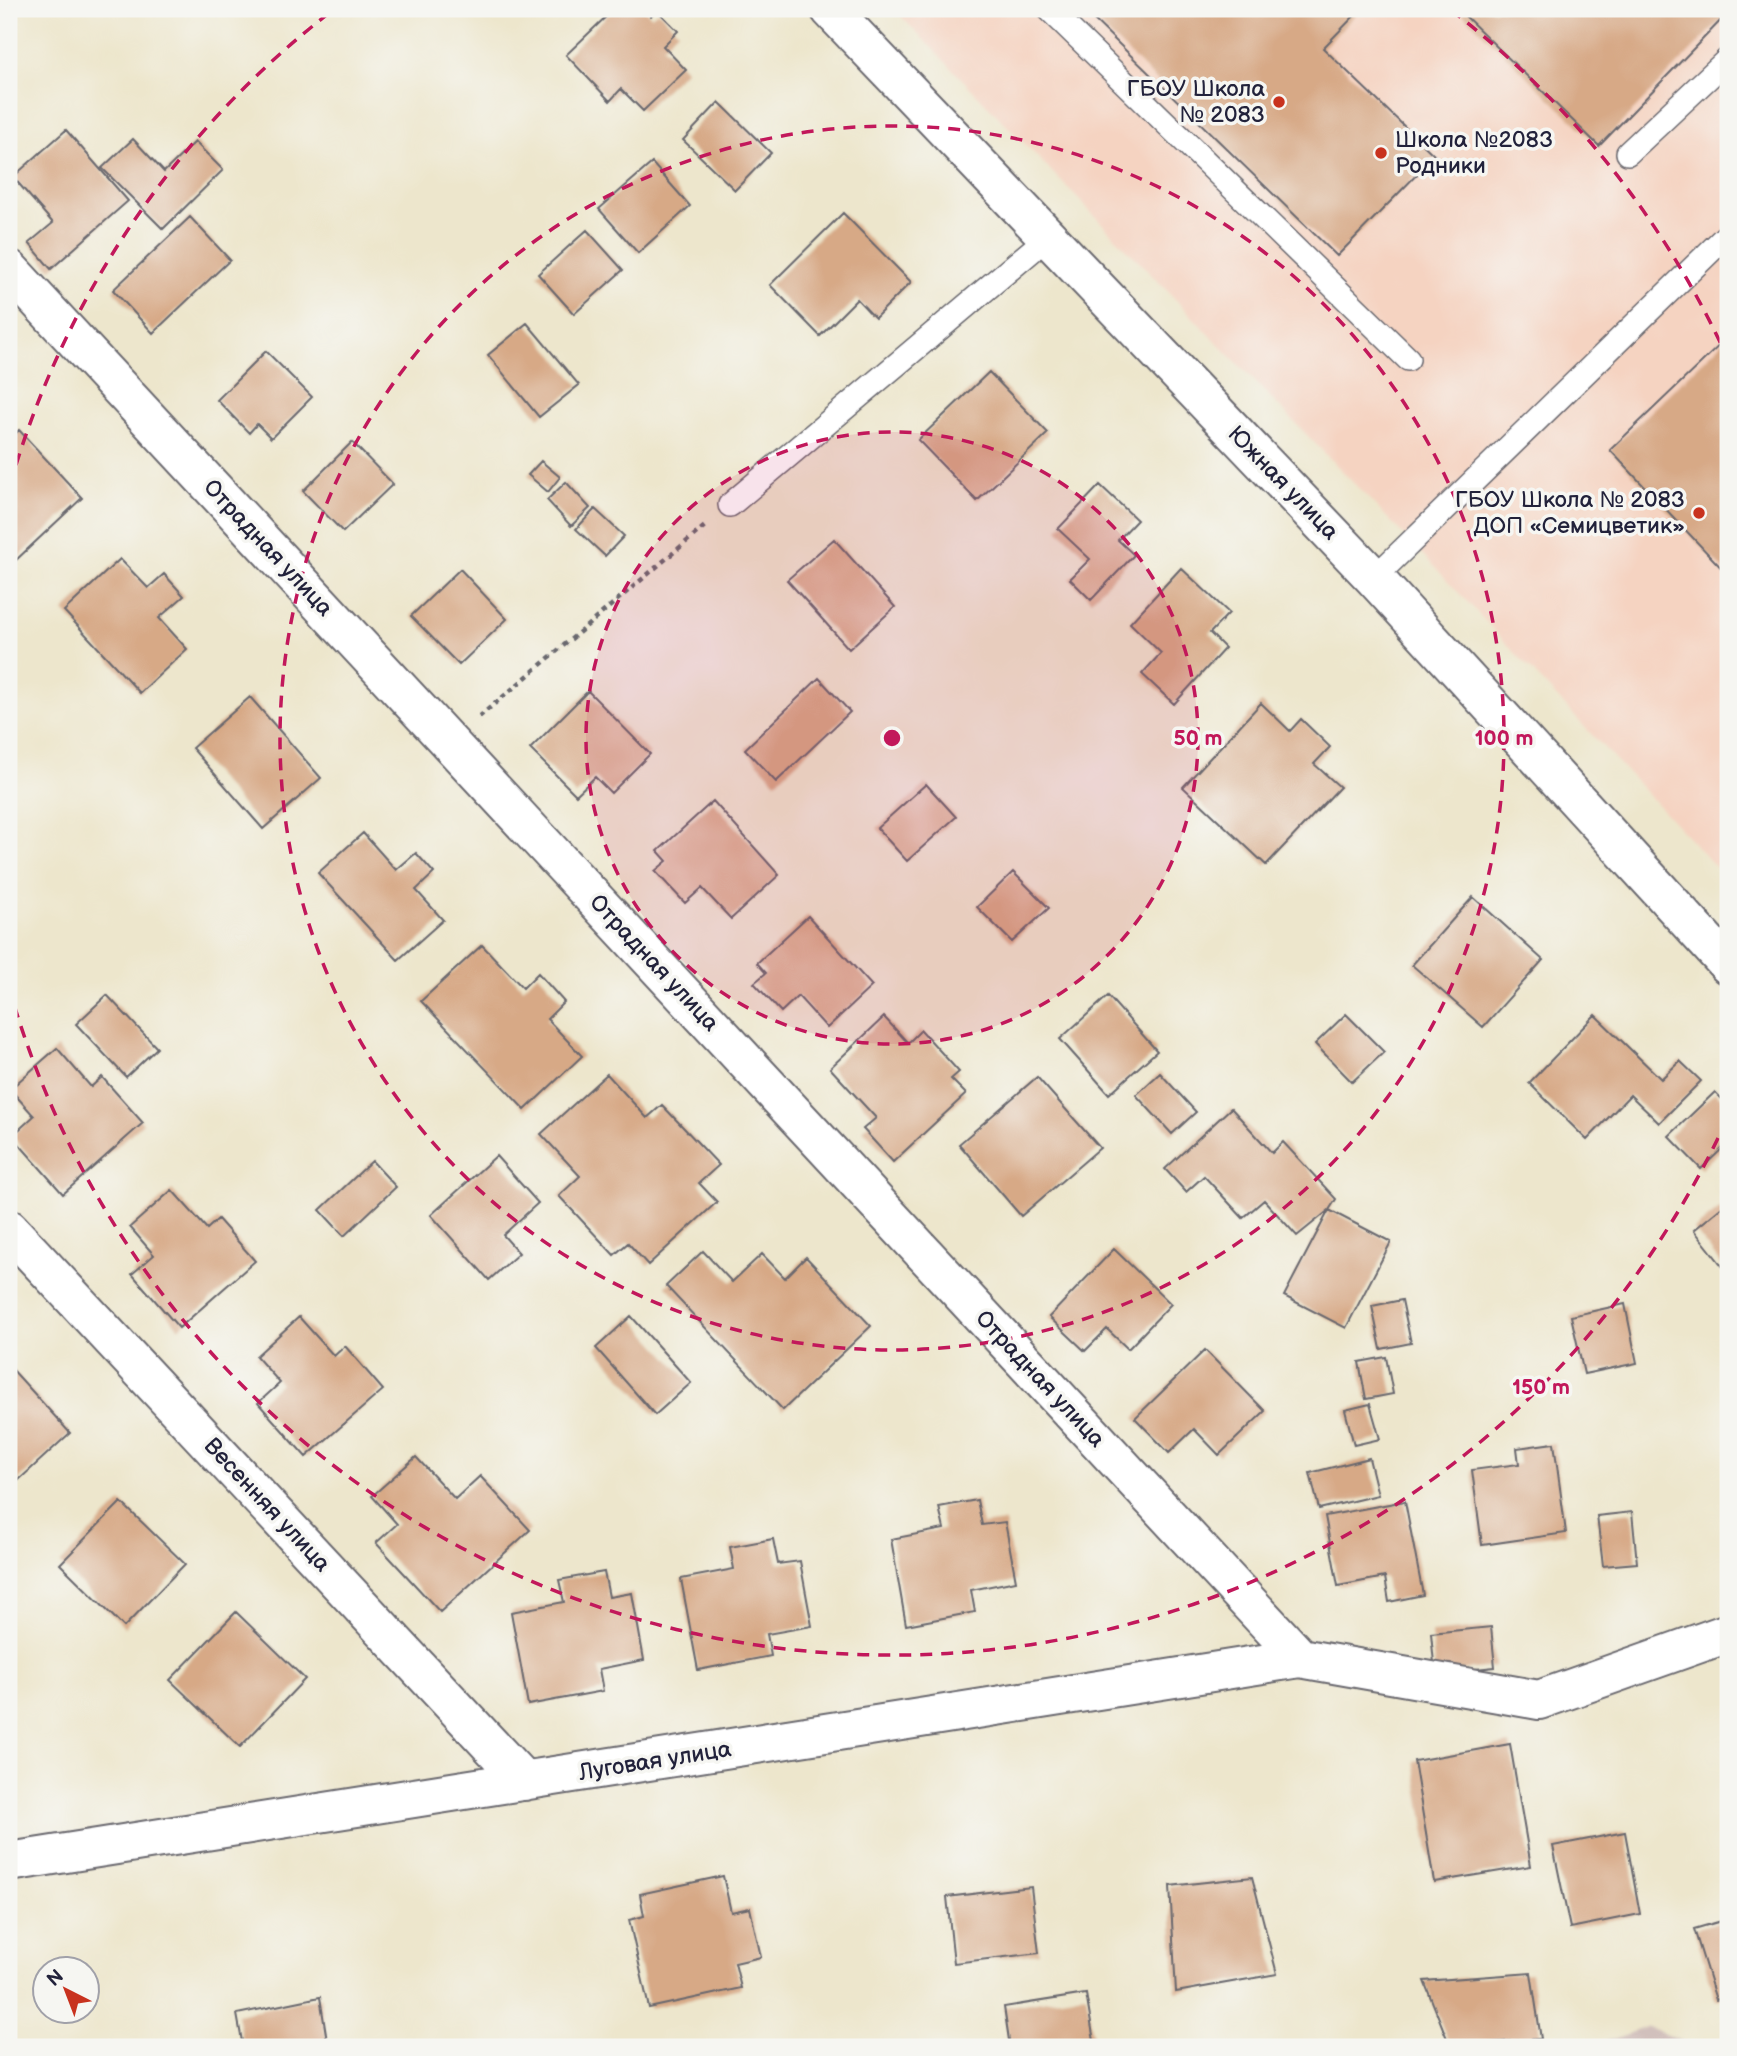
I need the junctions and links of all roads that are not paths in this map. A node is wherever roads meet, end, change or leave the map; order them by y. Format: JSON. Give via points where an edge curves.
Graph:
{"nodes":[{"id":1,"x":830,"y":9,"type":"edge"},
{"id":2,"x":1049,"y":9,"type":"edge"},
{"id":3,"x":1728,"y":59,"type":"edge"},
{"id":4,"x":1628,"y":153,"type":"dead end"},
{"id":5,"x":1728,"y":234,"type":"edge"},
{"id":6,"x":1048,"y":237,"type":"junction"},
{"id":7,"x":9,"y":269,"type":"edge"},
{"id":8,"x":1408,"y":359,"type":"dead end"},
{"id":9,"x":730,"y":505,"type":"road end"},
{"id":10,"x":1374,"y":578,"type":"junction"},
{"id":11,"x":1728,"y":965,"type":"edge"},
{"id":12,"x":9,"y":1229,"type":"edge"},
{"id":13,"x":1728,"y":1633,"type":"edge"},
{"id":14,"x":1300,"y":1658,"type":"junction"},
{"id":15,"x":524,"y":1782,"type":"junction"},
{"id":16,"x":9,"y":1862,"type":"edge"}],
"edges":[{"from":1,"to":6,"type":"street","name":"Южная улица"},
{"from":2,"to":8,"type":"lane"},
{"from":3,"to":4,"type":"lane"},
{"from":5,"to":10,"type":"lane"},
{"from":6,"to":9,"type":"lane"},
{"from":6,"to":10,"type":"street","name":"Южная улица"},
{"from":7,"to":14,"type":"street","name":"Отрадная улица"},
{"from":10,"to":11,"type":"street","name":"Южная улица"},
{"from":12,"to":15,"type":"street","name":"Весенняя улица"},
{"from":13,"to":14,"type":"street","name":"Луговая улица","via":[[1539,1700]]},
{"from":14,"to":15,"type":"street","name":"Луговая улица"},
{"from":15,"to":16,"type":"street","name":"Луговая улица"}]}
